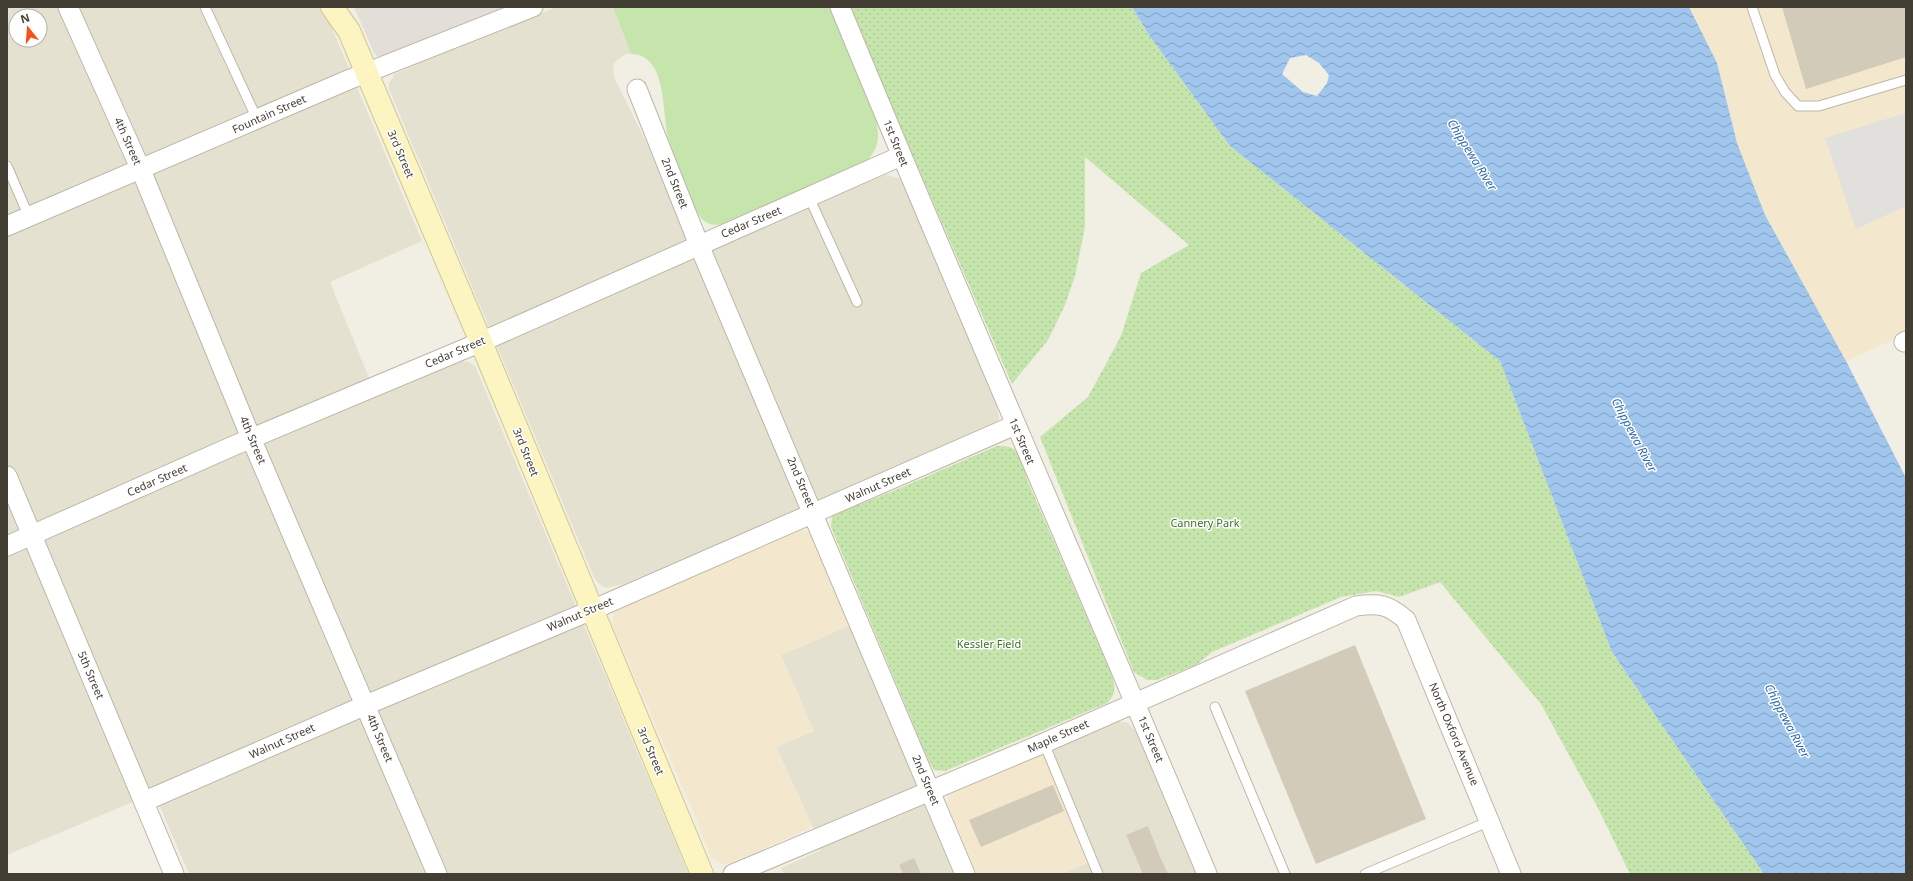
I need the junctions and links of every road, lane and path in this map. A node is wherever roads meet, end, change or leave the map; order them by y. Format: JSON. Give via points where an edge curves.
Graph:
{"nodes":[{"id":1,"x":68,"y":7,"type":"edge"},
{"id":2,"x":205,"y":7,"type":"edge"},
{"id":3,"x":332,"y":7,"type":"edge"},
{"id":4,"x":345,"y":7,"type":"edge"},
{"id":5,"x":533,"y":7,"type":"edge"},
{"id":6,"x":840,"y":7,"type":"edge"},
{"id":7,"x":1752,"y":7,"type":"edge"},
{"id":8,"x":349,"y":31,"type":"junction"},
{"id":9,"x":366,"y":73,"type":"junction"},
{"id":10,"x":1906,"y":80,"type":"edge"},
{"id":11,"x":637,"y":89,"type":"dead end"},
{"id":12,"x":257,"y":119,"type":"junction"},
{"id":13,"x":901,"y":156,"type":"junction"},
{"id":14,"x":7,"y":166,"type":"edge"},
{"id":15,"x":140,"y":170,"type":"junction"},
{"id":16,"x":809,"y":197,"type":"junction"},
{"id":17,"x":29,"y":217,"type":"junction"},
{"id":18,"x":7,"y":226,"type":"edge"},
{"id":19,"x":699,"y":245,"type":"junction"},
{"id":20,"x":857,"y":302,"type":"dead end"},
{"id":21,"x":481,"y":342,"type":"junction"},
{"id":22,"x":1015,"y":425,"type":"junction"},
{"id":23,"x":252,"y":438,"type":"junction"},
{"id":24,"x":7,"y":476,"type":"edge"},
{"id":25,"x":814,"y":513,"type":"junction"},
{"id":26,"x":32,"y":535,"type":"junction"},
{"id":27,"x":7,"y":546,"type":"edge"},
{"id":28,"x":1384,"y":605,"type":"joint"},
{"id":29,"x":592,"y":610,"type":"junction"},
{"id":30,"x":1135,"y":702,"type":"junction"},
{"id":31,"x":366,"y":704,"type":"junction"},
{"id":32,"x":1215,"y":707,"type":"dead end"},
{"id":33,"x":1044,"y":743,"type":"junction"},
{"id":34,"x":930,"y":790,"type":"junction"},
{"id":35,"x":145,"y":801,"type":"junction"},
{"id":36,"x":1490,"y":821,"type":"junction"},
{"id":37,"x":174,"y":874,"type":"edge"},
{"id":38,"x":437,"y":874,"type":"edge"},
{"id":39,"x":702,"y":874,"type":"edge"},
{"id":40,"x":733,"y":874,"type":"edge"},
{"id":41,"x":965,"y":874,"type":"edge"},
{"id":42,"x":1098,"y":874,"type":"edge"},
{"id":43,"x":1207,"y":874,"type":"edge"},
{"id":44,"x":1285,"y":874,"type":"edge"},
{"id":45,"x":1366,"y":874,"type":"edge"},
{"id":46,"x":1511,"y":874,"type":"edge"}],
"edges":[{"from":1,"to":15,"type":"street","name":"4th Street"},
{"from":2,"to":12,"type":"lane"},
{"from":3,"to":8,"type":"main road","name":"3rd Street"},
{"from":4,"to":8,"type":"main road","name":"3rd Street"},
{"from":5,"to":9,"type":"street","name":"Fountain Street"},
{"from":6,"to":13,"type":"street","name":"1st Street"},
{"from":7,"to":10,"type":"lane","via":[[1775,75],[1785,92],[1798,106],[1819,106]]},
{"from":8,"to":9,"type":"main road","name":"3rd Street"},
{"from":9,"to":12,"type":"street","name":"Fountain Street"},
{"from":9,"to":21,"type":"main road","name":"3rd Street"},
{"from":11,"to":19,"type":"street","name":"2nd Street"},
{"from":12,"to":15,"type":"street","name":"Fountain Street"},
{"from":13,"to":16,"type":"street","name":"Cedar Street"},
{"from":13,"to":22,"type":"street","name":"1st Street"},
{"from":14,"to":17,"type":"lane"},
{"from":15,"to":17,"type":"street","name":"Fountain Street"},
{"from":15,"to":23,"type":"street","name":"4th Street"},
{"from":16,"to":19,"type":"street","name":"Cedar Street"},
{"from":16,"to":20,"type":"lane"},
{"from":17,"to":18,"type":"street","name":"Fountain Street"},
{"from":19,"to":21,"type":"street","name":"Cedar Street"},
{"from":19,"to":25,"type":"street","name":"2nd Street"},
{"from":21,"to":23,"type":"street","name":"Cedar Street"},
{"from":21,"to":29,"type":"main road","name":"3rd Street"},
{"from":22,"to":25,"type":"street","name":"Walnut Street"},
{"from":22,"to":30,"type":"street","name":"1st Street"},
{"from":23,"to":26,"type":"street","name":"Cedar Street"},
{"from":23,"to":31,"type":"street","name":"4th Street"},
{"from":24,"to":26,"type":"street","name":"5th Street"},
{"from":25,"to":29,"type":"street","name":"Walnut Street"},
{"from":25,"to":34,"type":"street","name":"2nd Street"},
{"from":26,"to":27,"type":"street","name":"Cedar Street"},
{"from":26,"to":35,"type":"street","name":"5th Street"},
{"from":28,"to":30,"type":"street","name":"Maple Street","via":[[1356,606]]},
{"from":28,"to":36,"type":"street","name":"North Oxford Avenue","via":[[1395,610],[1406,620]]},
{"from":29,"to":31,"type":"street","name":"Walnut Street"},
{"from":29,"to":39,"type":"main road","name":"3rd Street"},
{"from":30,"to":33,"type":"street","name":"Maple Street"},
{"from":30,"to":43,"type":"street","name":"1st Street"},
{"from":31,"to":35,"type":"street","name":"Walnut Street"},
{"from":31,"to":38,"type":"street","name":"4th Street"},
{"from":32,"to":44,"type":"lane"},
{"from":33,"to":34,"type":"street","name":"Maple Street"},
{"from":33,"to":42,"type":"lane"},
{"from":34,"to":40,"type":"street","name":"Maple Street"},
{"from":34,"to":41,"type":"street","name":"2nd Street"},
{"from":35,"to":37,"type":"street","name":"5th Street"},
{"from":36,"to":45,"type":"lane"},
{"from":36,"to":46,"type":"street","name":"North Oxford Avenue"}]}
